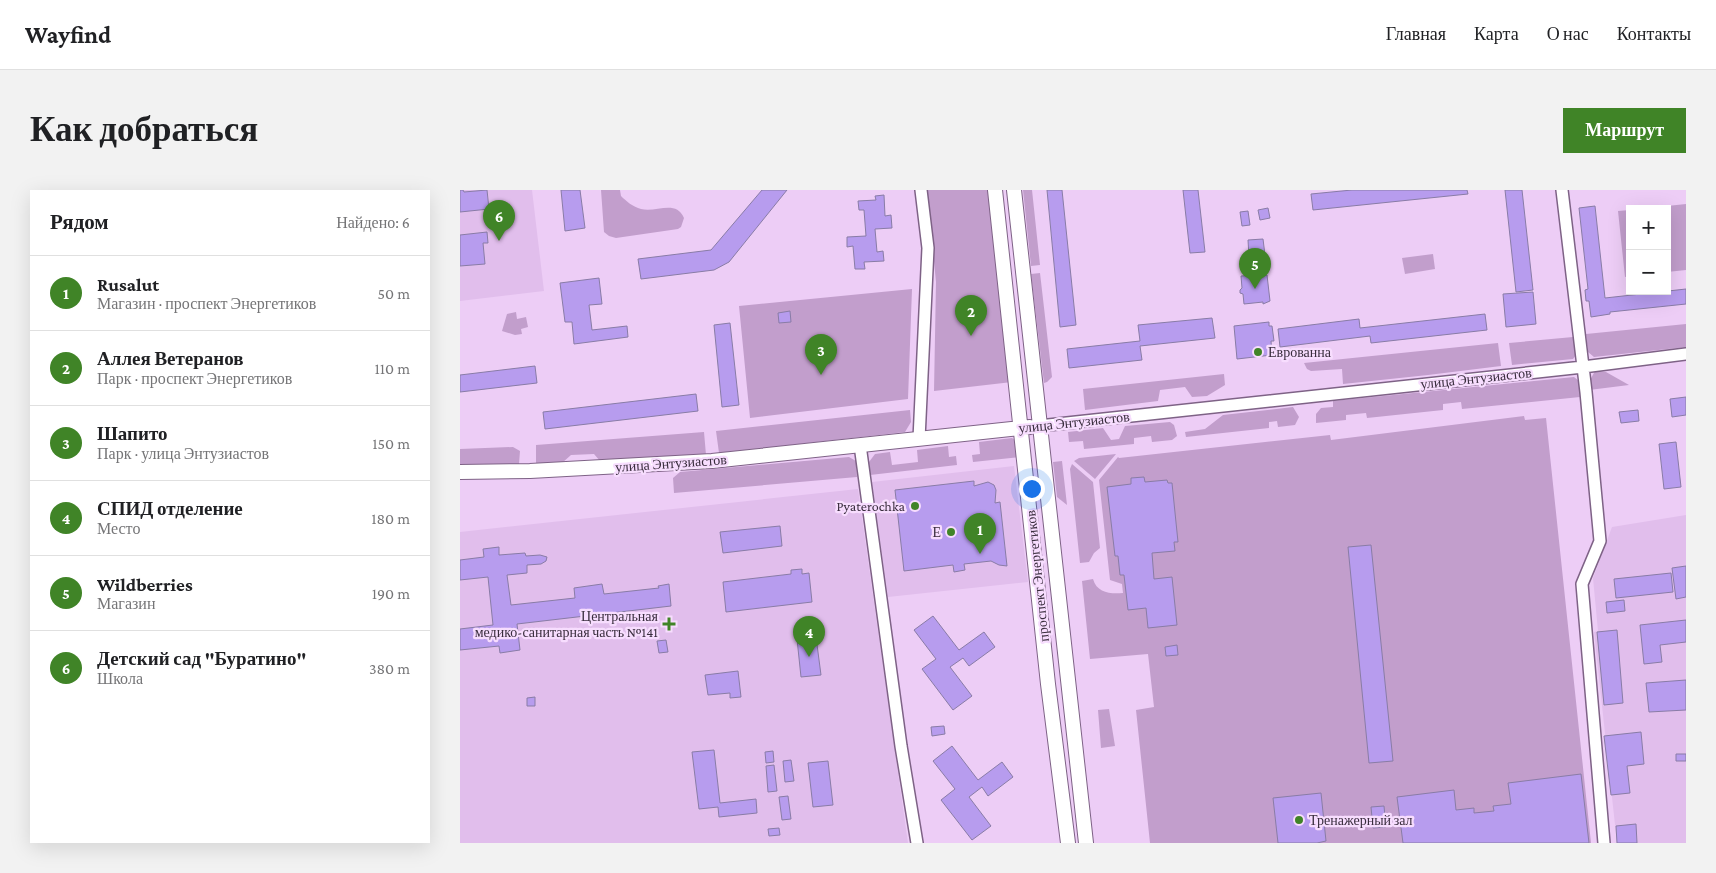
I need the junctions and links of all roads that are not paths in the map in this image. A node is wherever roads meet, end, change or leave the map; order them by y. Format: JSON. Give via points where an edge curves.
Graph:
{"nodes":[{"id":1,"x":921,"y":190,"type":"edge"},
{"id":2,"x":996,"y":190,"type":"edge"},
{"id":3,"x":1014,"y":190,"type":"edge"},
{"id":4,"x":1562,"y":190,"type":"edge"},
{"id":5,"x":1686,"y":354,"type":"edge"},
{"id":6,"x":1583,"y":366,"type":"junction"},
{"id":7,"x":1039,"y":426,"type":"junction"},
{"id":8,"x":1021,"y":428,"type":"junction"},
{"id":9,"x":919,"y":439,"type":"junction"},
{"id":10,"x":860,"y":445,"type":"junction"},
{"id":11,"x":460,"y":472,"type":"edge"},
{"id":12,"x":1067,"y":680,"type":"junction"},
{"id":13,"x":1048,"y":684,"type":"junction"},
{"id":14,"x":1076,"y":755,"type":"junction"},
{"id":15,"x":1058,"y":756,"type":"junction"},
{"id":16,"x":1082,"y":811,"type":"junction"},
{"id":17,"x":1065,"y":814,"type":"junction"},
{"id":18,"x":917,"y":843,"type":"edge"},
{"id":19,"x":1068,"y":843,"type":"edge"},
{"id":20,"x":1086,"y":843,"type":"edge"},
{"id":21,"x":1604,"y":843,"type":"edge"}],
"edges":[{"from":1,"to":9,"type":"street","via":[[928,248]]},
{"from":2,"to":8,"type":"main road","name":"проспект Энергетиков"},
{"from":3,"to":7,"type":"main road","name":"проспект Энергетиков"},
{"from":4,"to":6,"type":"street"},
{"from":5,"to":6,"type":"street","name":"улица Энтузиастов"},
{"from":6,"to":7,"type":"street","name":"улица Энтузиастов"},
{"from":6,"to":21,"type":"street","via":[[1600,542],[1582,584]]},
{"from":7,"to":8,"type":"main road","name":"улица Энтузиастов"},
{"from":7,"to":12,"type":"main road","name":"проспект Энергетиков"},
{"from":8,"to":9,"type":"main road","name":"улица Энтузиастов"},
{"from":8,"to":13,"type":"main road","name":"проспект Энергетиков"},
{"from":9,"to":10,"type":"main road","name":"улица Энтузиастов"},
{"from":10,"to":11,"type":"main road","name":"улица Энтузиастов","via":[[712,461]]},
{"from":10,"to":18,"type":"street"},
{"from":12,"to":13,"type":"main road"},
{"from":12,"to":14,"type":"main road","name":"проспект Энергетиков"},
{"from":13,"to":15,"type":"main road","name":"проспект Энергетиков"},
{"from":14,"to":15,"type":"main road"},
{"from":14,"to":16,"type":"main road","name":"проспект Энергетиков"},
{"from":15,"to":17,"type":"main road","name":"проспект Энергетиков"},
{"from":16,"to":17,"type":"main road"},
{"from":16,"to":20,"type":"main road","name":"проспект Энергетиков"},
{"from":17,"to":19,"type":"main road","name":"проспект Энергетиков"}]}
